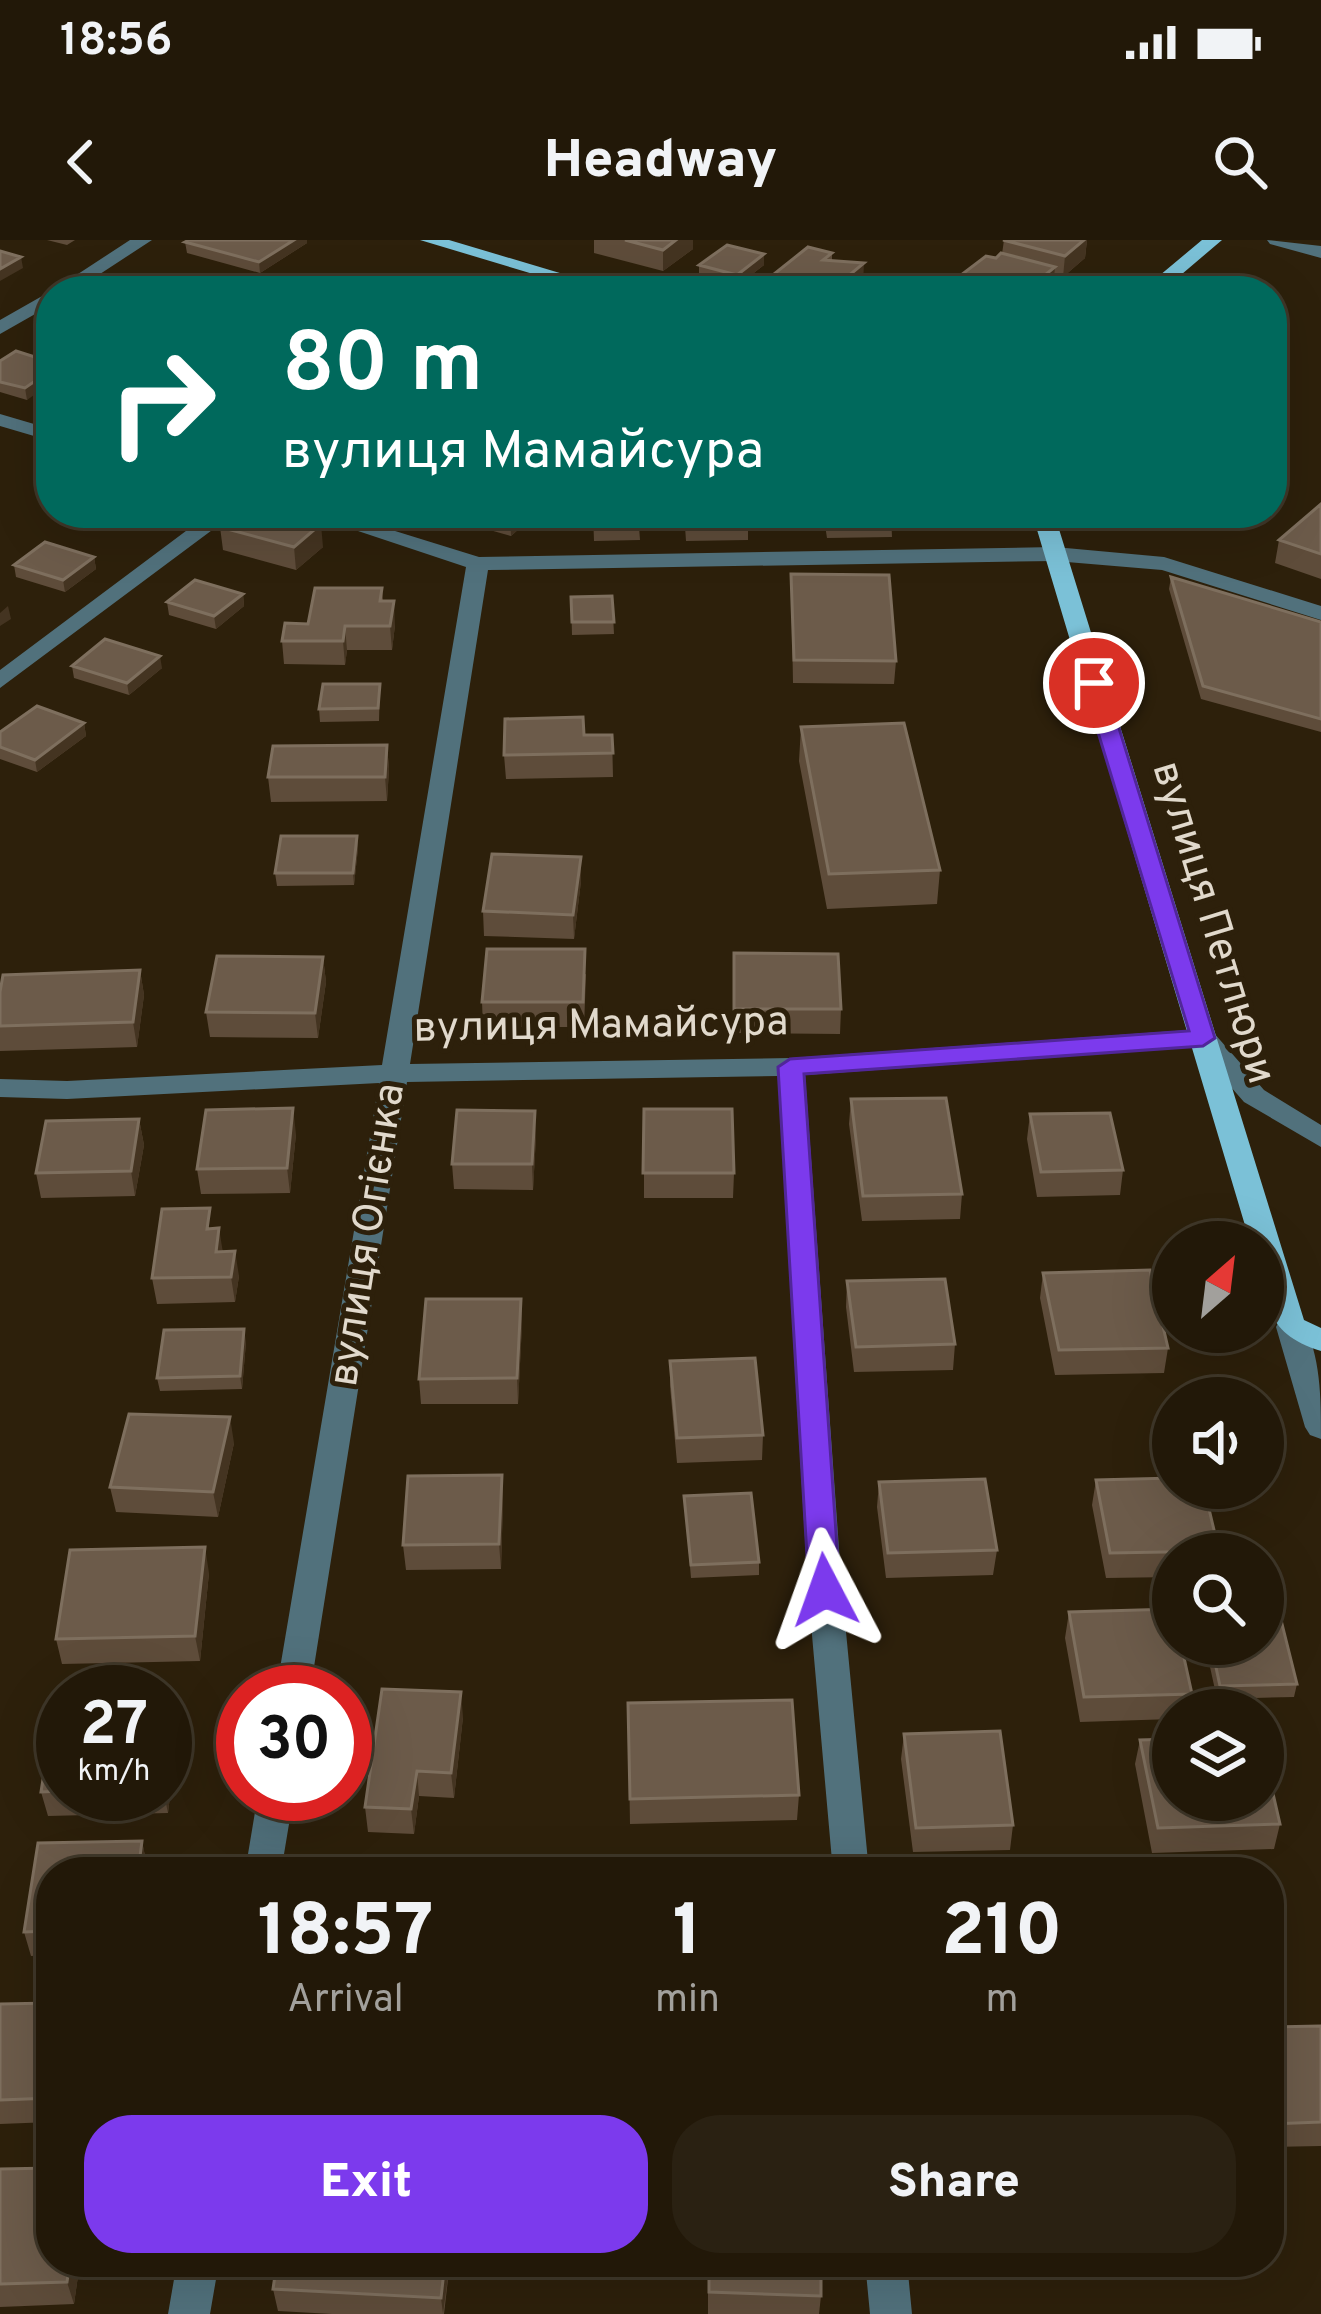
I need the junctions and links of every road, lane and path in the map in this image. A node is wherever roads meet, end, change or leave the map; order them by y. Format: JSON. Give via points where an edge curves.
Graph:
{"nodes":[{"id":1,"x":143,"y":240,"type":"edge"},
{"id":2,"x":429,"y":240,"type":"edge"},
{"id":3,"x":1214,"y":240,"type":"edge"},
{"id":4,"x":1276,"y":240,"type":"edge"},
{"id":5,"x":1321,"y":251,"type":"edge"},
{"id":6,"x":85,"y":276,"type":"edge"},
{"id":7,"x":557,"y":276,"type":"edge"},
{"id":8,"x":1169,"y":276,"type":"edge"},
{"id":9,"x":36,"y":306,"type":"edge"},
{"id":10,"x":0,"y":328,"type":"edge"},
{"id":11,"x":0,"y":420,"type":"edge"},
{"id":12,"x":36,"y":431,"type":"edge"},
{"id":13,"x":204,"y":528,"type":"edge"},
{"id":14,"x":363,"y":528,"type":"edge"},
{"id":15,"x":1047,"y":528,"type":"edge"},
{"id":16,"x":1055,"y":554,"type":"junction"},
{"id":17,"x":478,"y":564,"type":"junction"},
{"id":18,"x":1321,"y":614,"type":"edge"},
{"id":19,"x":0,"y":682,"type":"edge"},
{"id":20,"x":1203,"y":1038,"type":"junction"},
{"id":21,"x":790,"y":1067,"type":"junction"},
{"id":22,"x":396,"y":1072,"type":"junction"},
{"id":23,"x":0,"y":1088,"type":"edge"},
{"id":24,"x":1321,"y":1138,"type":"edge"},
{"id":25,"x":1306,"y":1334,"type":"edge"},
{"id":26,"x":1321,"y":1427,"type":"edge"},
{"id":27,"x":297,"y":1665,"type":"edge"},
{"id":28,"x":271,"y":1821,"type":"edge"},
{"id":29,"x":265,"y":1857,"type":"edge"},
{"id":30,"x":849,"y":1857,"type":"edge"},
{"id":31,"x":195,"y":2277,"type":"edge"},
{"id":32,"x":887,"y":2277,"type":"edge"},
{"id":33,"x":189,"y":2314,"type":"edge"},
{"id":34,"x":891,"y":2314,"type":"edge"}],
"edges":[{"from":1,"to":6,"type":"street"},
{"from":2,"to":7,"type":"main road"},
{"from":3,"to":8,"type":"main road"},
{"from":4,"to":5,"type":"street"},
{"from":9,"to":10,"type":"street"},
{"from":11,"to":12,"type":"street"},
{"from":13,"to":19,"type":"street"},
{"from":14,"to":17,"type":"street"},
{"from":15,"to":16,"type":"main road","name":"вулиця Петлюри"},
{"from":16,"to":17,"type":"street"},
{"from":16,"to":18,"type":"street","via":[[1164,564]]},
{"from":16,"to":20,"type":"main road","name":"вулиця Петлюри"},
{"from":17,"to":22,"type":"street","name":"вулиця Огієнка"},
{"from":20,"to":21,"type":"street","name":"вулиця Мамайсура"},
{"from":20,"to":24,"type":"street","via":[[1254,1096]]},
{"from":20,"to":25,"type":"main road","name":"вулиця Петлюри"},
{"from":21,"to":22,"type":"street","name":"вулиця Мамайсура"},
{"from":21,"to":30,"type":"street"},
{"from":22,"to":23,"type":"street","name":"вулиця Мамайсура"},
{"from":22,"to":27,"type":"street","name":"вулиця Огієнка"},
{"from":25,"to":26,"type":"street"},
{"from":28,"to":29,"type":"street"},
{"from":31,"to":33,"type":"street"},
{"from":32,"to":34,"type":"street"}]}
